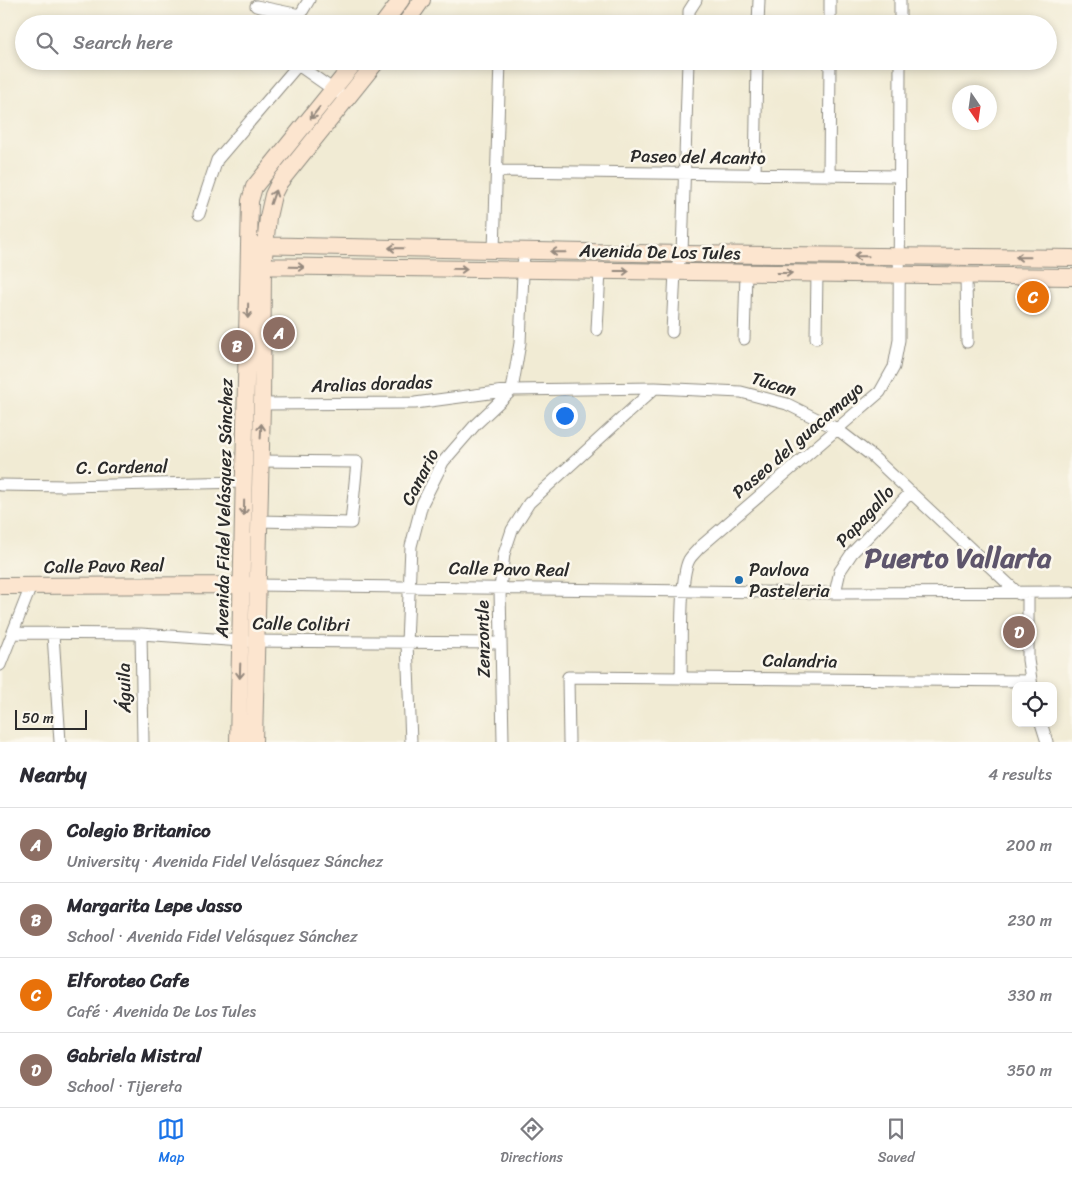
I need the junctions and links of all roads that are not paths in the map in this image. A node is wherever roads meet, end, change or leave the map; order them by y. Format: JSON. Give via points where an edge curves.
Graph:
{"nodes":[{"id":1,"x":309,"y":0,"type":"edge"},
{"id":2,"x":401,"y":0,"type":"edge"},
{"id":3,"x":422,"y":0,"type":"edge"},
{"id":4,"x":696,"y":0,"type":"edge"},
{"id":5,"x":759,"y":0,"type":"edge"},
{"id":6,"x":830,"y":0,"type":"edge"},
{"id":7,"x":900,"y":0,"type":"edge"},
{"id":8,"x":256,"y":6,"type":"dead end"},
{"id":9,"x":286,"y":15,"type":"edge"},
{"id":10,"x":302,"y":15,"type":"edge"},
{"id":11,"x":390,"y":15,"type":"edge"},
{"id":12,"x":411,"y":15,"type":"edge"},
{"id":13,"x":689,"y":15,"type":"edge"},
{"id":14,"x":758,"y":15,"type":"edge"},
{"id":15,"x":830,"y":15,"type":"edge"},
{"id":16,"x":900,"y":15,"type":"edge"},
{"id":17,"x":292,"y":70,"type":"edge"},
{"id":18,"x":307,"y":70,"type":"edge"},
{"id":19,"x":349,"y":70,"type":"edge"},
{"id":20,"x":370,"y":70,"type":"edge"},
{"id":21,"x":500,"y":70,"type":"edge"},
{"id":22,"x":688,"y":70,"type":"edge"},
{"id":23,"x":757,"y":70,"type":"edge"},
{"id":24,"x":830,"y":70,"type":"edge"},
{"id":25,"x":900,"y":70,"type":"edge"},
{"id":26,"x":334,"y":90,"type":"junction"},
{"id":27,"x":348,"y":100,"type":"junction"},
{"id":28,"x":497,"y":172,"type":"junction"},
{"id":29,"x":684,"y":174,"type":"junction"},
{"id":30,"x":755,"y":175,"type":"junction"},
{"id":31,"x":829,"y":176,"type":"junction"},
{"id":32,"x":899,"y":176,"type":"junction"},
{"id":33,"x":199,"y":214,"type":"dead end"},
{"id":34,"x":257,"y":245,"type":"junction"},
{"id":35,"x":494,"y":250,"type":"junction"},
{"id":36,"x":524,"y":251,"type":"junction"},
{"id":37,"x":682,"y":254,"type":"junction"},
{"id":38,"x":899,"y":256,"type":"junction"},
{"id":39,"x":1072,"y":258,"type":"edge"},
{"id":40,"x":256,"y":266,"type":"junction"},
{"id":41,"x":523,"y":271,"type":"junction"},
{"id":42,"x":600,"y":271,"type":"junction"},
{"id":43,"x":675,"y":272,"type":"junction"},
{"id":44,"x":746,"y":273,"type":"junction"},
{"id":45,"x":817,"y":273,"type":"junction"},
{"id":46,"x":898,"y":275,"type":"junction"},
{"id":47,"x":966,"y":276,"type":"junction"},
{"id":48,"x":1072,"y":277,"type":"edge"},
{"id":49,"x":597,"y":330,"type":"dead end"},
{"id":50,"x":672,"y":332,"type":"dead end"},
{"id":51,"x":816,"y":338,"type":"dead end"},
{"id":52,"x":744,"y":339,"type":"dead end"},
{"id":53,"x":967,"y":342,"type":"dead end"},
{"id":54,"x":655,"y":388,"type":"junction"},
{"id":55,"x":512,"y":390,"type":"junction"},
{"id":56,"x":262,"y":404,"type":"junction"},
{"id":57,"x":837,"y":429,"type":"junction"},
{"id":58,"x":259,"y":461,"type":"junction"},
{"id":59,"x":244,"y":482,"type":"junction"},
{"id":60,"x":0,"y":485,"type":"edge"},
{"id":61,"x":911,"y":492,"type":"junction"},
{"id":62,"x":258,"y":521,"type":"junction"},
{"id":63,"x":249,"y":585,"type":"junction"},
{"id":64,"x":0,"y":586,"type":"edge"},
{"id":65,"x":31,"y":586,"type":"junction"},
{"id":66,"x":408,"y":588,"type":"junction"},
{"id":67,"x":500,"y":589,"type":"junction"},
{"id":68,"x":684,"y":591,"type":"junction"},
{"id":69,"x":1072,"y":592,"type":"edge"},
{"id":70,"x":835,"y":593,"type":"junction"},
{"id":71,"x":1023,"y":594,"type":"junction"},
{"id":72,"x":13,"y":633,"type":"junction"},
{"id":73,"x":53,"y":634,"type":"junction"},
{"id":74,"x":141,"y":634,"type":"junction"},
{"id":75,"x":249,"y":641,"type":"junction"},
{"id":76,"x":406,"y":643,"type":"junction"},
{"id":77,"x":499,"y":643,"type":"junction"},
{"id":78,"x":0,"y":665,"type":"edge"},
{"id":79,"x":681,"y":677,"type":"junction"},
{"id":80,"x":1032,"y":682,"type":"edge"},
{"id":81,"x":1012,"y":684,"type":"edge"},
{"id":82,"x":1042,"y":727,"type":"edge"},
{"id":83,"x":60,"y":742,"type":"edge"},
{"id":84,"x":143,"y":742,"type":"edge"},
{"id":85,"x":238,"y":742,"type":"edge"},
{"id":86,"x":254,"y":742,"type":"edge"},
{"id":87,"x":410,"y":742,"type":"edge"},
{"id":88,"x":504,"y":742,"type":"edge"},
{"id":89,"x":569,"y":742,"type":"edge"},
{"id":90,"x":1047,"y":742,"type":"edge"}],
"edges":[{"from":1,"to":10,"type":"street"},
{"from":2,"to":11,"type":"street"},
{"from":3,"to":12,"type":"street"},
{"from":4,"to":13,"type":"street"},
{"from":5,"to":14,"type":"street"},
{"from":6,"to":15,"type":"street"},
{"from":7,"to":16,"type":"street"},
{"from":8,"to":9,"type":"street"},
{"from":17,"to":33,"type":"street","via":[[217,160]]},
{"from":18,"to":26,"type":"street"},
{"from":19,"to":26,"type":"street"},
{"from":20,"to":27,"type":"street"},
{"from":21,"to":28,"type":"street"},
{"from":22,"to":29,"type":"street"},
{"from":23,"to":30,"type":"street"},
{"from":24,"to":31,"type":"street"},
{"from":25,"to":32,"type":"street","name":"Paseo del guacamayo"},
{"from":26,"to":27,"type":"street"},
{"from":26,"to":34,"type":"street","one_way":true,"via":[[254,187],[250,201]]},
{"from":34,"to":27,"type":"street","one_way":true,"via":[[279,183]]},
{"from":28,"to":29,"type":"street","name":"Paseo del Acanto"},
{"from":28,"to":35,"type":"street"},
{"from":29,"to":30,"type":"street","name":"Paseo del Acanto"},
{"from":29,"to":37,"type":"street"},
{"from":30,"to":31,"type":"street","name":"Paseo del Acanto"},
{"from":31,"to":32,"type":"street","name":"Paseo del Acanto"},
{"from":32,"to":38,"type":"street","name":"Paseo del guacamayo"},
{"from":35,"to":34,"type":"street","name":"Avenida De Los Tules","one_way":true},
{"from":34,"to":40,"type":"street","name":"Avenida Fidel Velásquez Sánchez"},
{"from":35,"to":36,"type":"street","name":"Avenida De Los Tules"},
{"from":37,"to":36,"type":"street","name":"Avenida De Los Tules","one_way":true},
{"from":36,"to":41,"type":"street"},
{"from":38,"to":37,"type":"street","name":"Avenida De Los Tules","one_way":true},
{"from":37,"to":43,"type":"street"},
{"from":39,"to":38,"type":"street","name":"Avenida De Los Tules","one_way":true},
{"from":38,"to":46,"type":"street","name":"Paseo del guacamayo"},
{"from":40,"to":41,"type":"street","name":"Avenida De Los Tules","one_way":true},
{"from":40,"to":56,"type":"street","name":"Avenida Fidel Velásquez Sánchez"},
{"from":40,"to":59,"type":"street","name":"Avenida Fidel Velásquez Sánchez","one_way":true},
{"from":41,"to":42,"type":"street","name":"Avenida De Los Tules"},
{"from":41,"to":55,"type":"street","via":[[520,343]]},
{"from":42,"to":43,"type":"street","name":"Avenida De Los Tules","one_way":true},
{"from":42,"to":49,"type":"street"},
{"from":43,"to":44,"type":"street","name":"Avenida De Los Tules"},
{"from":43,"to":50,"type":"street"},
{"from":44,"to":45,"type":"street","name":"Avenida De Los Tules","one_way":true},
{"from":44,"to":52,"type":"street"},
{"from":45,"to":46,"type":"street","name":"Avenida De Los Tules"},
{"from":45,"to":51,"type":"street"},
{"from":46,"to":47,"type":"street","name":"Avenida De Los Tules"},
{"from":46,"to":57,"type":"street","name":"Paseo del guacamayo","via":[[900,340],[894,367],[880,392]]},
{"from":47,"to":48,"type":"street","name":"Avenida De Los Tules"},
{"from":47,"to":53,"type":"street"},
{"from":54,"to":55,"type":"street","name":"Tucan"},
{"from":54,"to":57,"type":"street","name":"Tucan","via":[[741,392],[787,404]]},
{"from":54,"to":67,"type":"street","name":"Zenzontle","via":[[529,503],[512,530],[504,554]]},
{"from":55,"to":56,"type":"street","name":"Aralias doradas","via":[[415,404]]},
{"from":55,"to":66,"type":"street","name":"Canario","via":[[443,462],[422,504],[411,546]]},
{"from":58,"to":56,"type":"street","name":"Avenida Fidel Velásquez Sánchez","one_way":true},
{"from":57,"to":61,"type":"street","name":"Tucan"},
{"from":57,"to":68,"type":"street","name":"Paseo del guacamayo","via":[[699,548],[689,559]]},
{"from":58,"to":62,"type":"street","name":"Avenida Fidel Velásquez Sánchez"},
{"from":58,"to":62,"type":"street","via":[[358,462],[351,523]]},
{"from":59,"to":60,"type":"street","name":"C. Cardenal"},
{"from":59,"to":63,"type":"street","name":"Avenida Fidel Velásquez Sánchez","one_way":true},
{"from":61,"to":70,"type":"street","name":"Papagallo","via":[[852,553],[840,571]]},
{"from":61,"to":71,"type":"street","name":"Tucan"},
{"from":62,"to":63,"type":"street","name":"Avenida Fidel Velásquez Sánchez"},
{"from":63,"to":65,"type":"street","name":"Calle Pavo Real"},
{"from":63,"to":66,"type":"street","name":"Calle Pavo Real"},
{"from":63,"to":75,"type":"street","name":"Avenida Fidel Velásquez Sánchez"},
{"from":64,"to":65,"type":"street","name":"Calle Pavo Real"},
{"from":65,"to":72,"type":"street"},
{"from":66,"to":67,"type":"street","name":"Calle Pavo Real"},
{"from":66,"to":76,"type":"street","name":"Canario"},
{"from":67,"to":68,"type":"street","name":"Calle Pavo Real"},
{"from":67,"to":77,"type":"street","name":"Zenzontle"},
{"from":68,"to":70,"type":"street","name":"Calle Pavo Real"},
{"from":68,"to":79,"type":"street","name":"Paseo del guacamayo"},
{"from":69,"to":71,"type":"street","name":"Calle Pavo Real"},
{"from":70,"to":71,"type":"street","name":"Calle Pavo Real"},
{"from":71,"to":80,"type":"street"},
{"from":72,"to":73,"type":"street","name":"Calle Colibri"},
{"from":72,"to":78,"type":"street"},
{"from":73,"to":74,"type":"street","name":"Calle Colibri"},
{"from":73,"to":83,"type":"street"},
{"from":74,"to":75,"type":"street","name":"Calle Colibri"},
{"from":74,"to":84,"type":"street","name":"Águila"},
{"from":75,"to":76,"type":"street","name":"Calle Colibri"},
{"from":75,"to":85,"type":"street","name":"Avenida Fidel Velásquez Sánchez","one_way":true},
{"from":75,"to":86,"type":"street","name":"Avenida Fidel Velásquez Sánchez"},
{"from":76,"to":77,"type":"street","name":"Calle Colibri"},
{"from":76,"to":87,"type":"street","name":"Canario"},
{"from":77,"to":88,"type":"street","name":"Zenzontle"},
{"from":79,"to":81,"type":"street","name":"Calandria"},
{"from":79,"to":89,"type":"street","name":"Calandria","via":[[568,678]]},
{"from":82,"to":90,"type":"street"}]}
